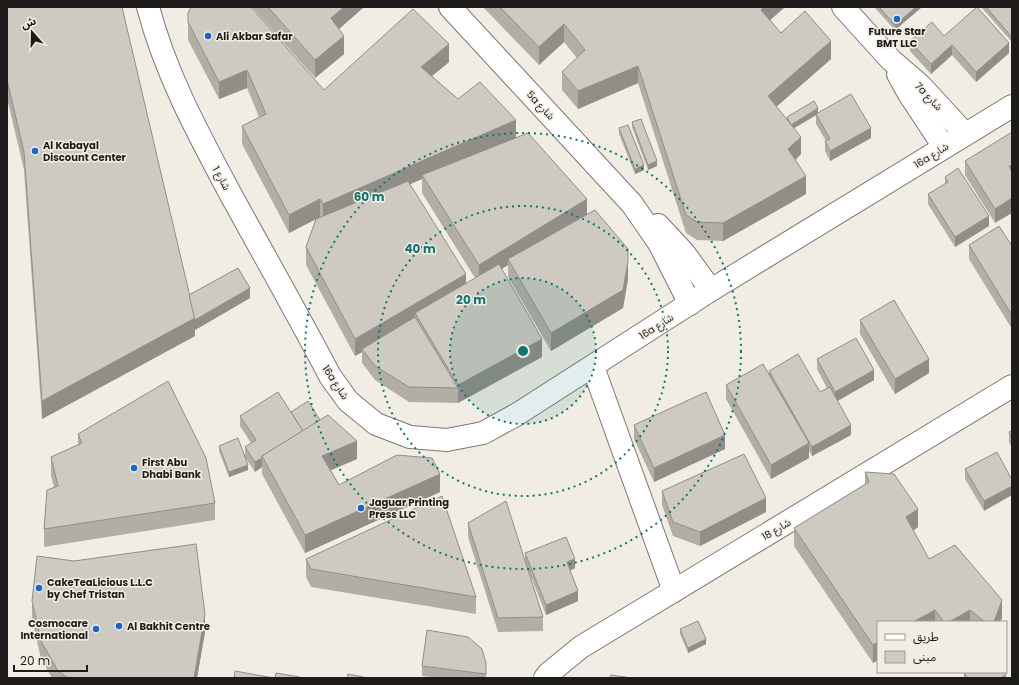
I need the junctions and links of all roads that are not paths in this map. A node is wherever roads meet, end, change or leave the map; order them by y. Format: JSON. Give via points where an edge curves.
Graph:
{"nodes":[{"id":1,"x":148,"y":7,"type":"edge"},
{"id":2,"x":450,"y":7,"type":"edge"},
{"id":3,"x":842,"y":7,"type":"edge"},
{"id":4,"x":891,"y":60,"type":"junction"},
{"id":5,"x":1012,"y":106,"type":"edge"},
{"id":6,"x":966,"y":134,"type":"junction"},
{"id":7,"x":944,"y":147,"type":"junction"},
{"id":8,"x":632,"y":204,"type":"junction"},
{"id":9,"x":711,"y":290,"type":"junction"},
{"id":10,"x":690,"y":304,"type":"junction"},
{"id":11,"x":312,"y":342,"type":"joint"},
{"id":12,"x":593,"y":367,"type":"junction"},
{"id":13,"x":1012,"y":386,"type":"edge"},
{"id":14,"x":674,"y":591,"type":"junction"},
{"id":15,"x":545,"y":678,"type":"edge"}],
"edges":[{"from":1,"to":11,"type":"street","name":"شارع 1","via":[[164,60],[190,119]]},
{"from":2,"to":8,"type":"street","name":"5a شارع"},
{"from":3,"to":4,"type":"street","name":"7a شارع"},
{"from":4,"to":6,"type":"street","name":"7a شارع","via":[[920,85]]},
{"from":4,"to":7,"type":"street","name":"7a شارع","via":[[909,94]]},
{"from":5,"to":6,"type":"street","name":"16a شارع"},
{"from":6,"to":7,"type":"street","name":"16a شارع"},
{"from":7,"to":9,"type":"street","name":"16a شارع"},
{"from":8,"to":9,"type":"street","name":"5a شارع","via":[[656,222],[673,240]]},
{"from":8,"to":10,"type":"street","name":"5a شارع","via":[[659,244]]},
{"from":9,"to":10,"type":"street","name":"16a شارع"},
{"from":10,"to":12,"type":"street","name":"16a شارع"},
{"from":11,"to":12,"type":"street","name":"16a شارع","via":[[330,376],[348,401],[376,424],[410,437],[447,440],[483,432],[516,415]]},
{"from":12,"to":14,"type":"street"},
{"from":13,"to":14,"type":"street","name":"شارع 18"},
{"from":14,"to":15,"type":"street","name":"شارع 18","via":[[581,647]]}]}
